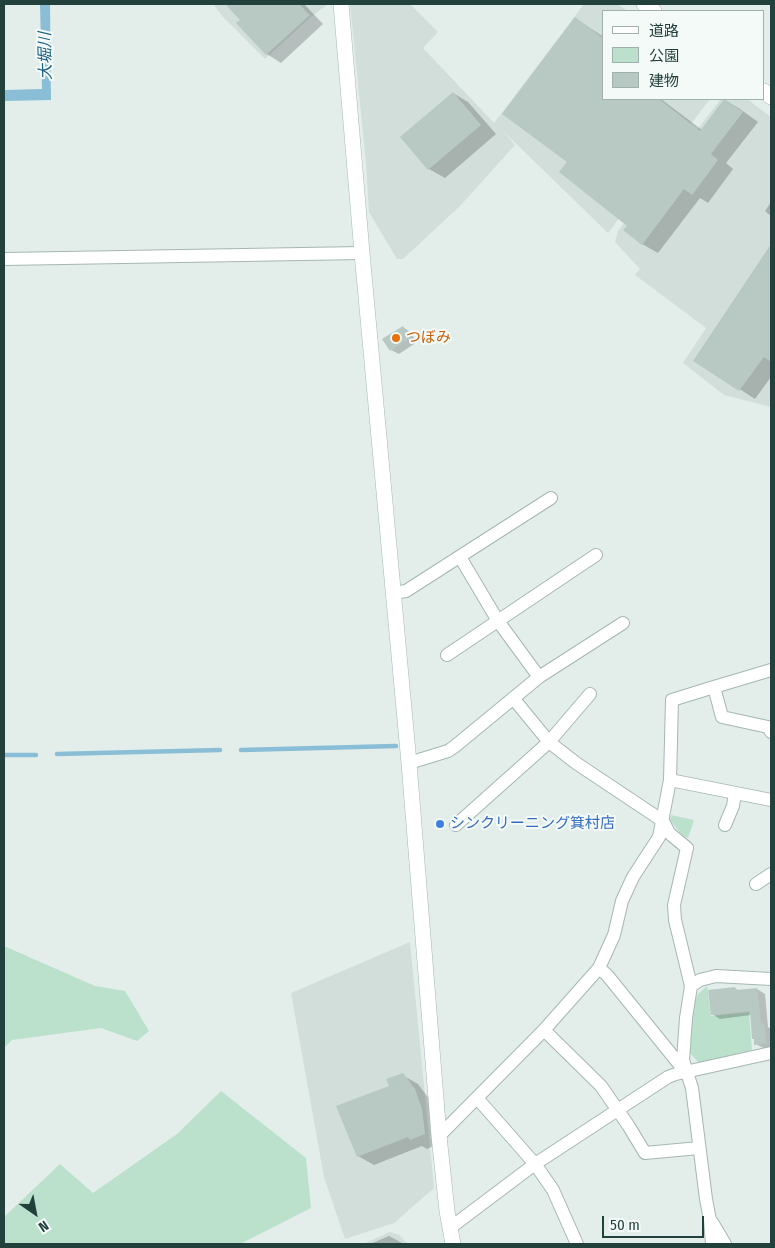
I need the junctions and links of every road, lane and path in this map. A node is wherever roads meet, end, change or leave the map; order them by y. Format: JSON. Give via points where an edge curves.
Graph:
{"nodes":[{"id":1,"x":341,"y":4,"type":"edge"},
{"id":2,"x":362,"y":253,"type":"junction"},
{"id":3,"x":4,"y":259,"type":"edge"},
{"id":4,"x":551,"y":498,"type":"dead end"},
{"id":5,"x":596,"y":555,"type":"dead end"},
{"id":6,"x":460,"y":557,"type":"junction"},
{"id":7,"x":393,"y":592,"type":"junction"},
{"id":8,"x":498,"y":621,"type":"junction"},
{"id":9,"x":622,"y":623,"type":"dead end"},
{"id":10,"x":447,"y":655,"type":"dead end"},
{"id":11,"x":771,"y":670,"type":"edge"},
{"id":12,"x":540,"y":677,"type":"junction"},
{"id":13,"x":714,"y":687,"type":"junction"},
{"id":14,"x":590,"y":694,"type":"dead end"},
{"id":15,"x":513,"y":698,"type":"junction"},
{"id":16,"x":771,"y":732,"type":"edge"},
{"id":17,"x":549,"y":742,"type":"junction"},
{"id":18,"x":409,"y":763,"type":"junction"},
{"id":19,"x":670,"y":780,"type":"junction"},
{"id":20,"x":735,"y":793,"type":"junction"},
{"id":21,"x":771,"y":800,"type":"edge"},
{"id":22,"x":663,"y":821,"type":"junction"},
{"id":23,"x":456,"y":825,"type":"dead end"},
{"id":24,"x":725,"y":825,"type":"dead end"},
{"id":25,"x":771,"y":874,"type":"edge"},
{"id":26,"x":756,"y":884,"type":"dead end"},
{"id":27,"x":599,"y":968,"type":"junction"},
{"id":28,"x":771,"y":979,"type":"edge"},
{"id":29,"x":691,"y":986,"type":"junction"},
{"id":30,"x":544,"y":1030,"type":"junction"},
{"id":31,"x":771,"y":1053,"type":"edge"},
{"id":32,"x":686,"y":1072,"type":"junction"},
{"id":33,"x":477,"y":1098,"type":"junction"},
{"id":34,"x":618,"y":1109,"type":"junction"},
{"id":35,"x":439,"y":1136,"type":"junction"},
{"id":36,"x":699,"y":1148,"type":"junction"},
{"id":37,"x":535,"y":1164,"type":"junction"},
{"id":38,"x":710,"y":1220,"type":"junction"},
{"id":39,"x":450,"y":1228,"type":"junction"},
{"id":40,"x":453,"y":1244,"type":"edge"},
{"id":41,"x":577,"y":1244,"type":"edge"},
{"id":42,"x":712,"y":1244,"type":"edge"},
{"id":43,"x":725,"y":1244,"type":"edge"}],
"edges":[{"from":1,"to":2,"type":"street"},
{"from":2,"to":3,"type":"street"},
{"from":2,"to":7,"type":"street"},
{"from":4,"to":6,"type":"street"},
{"from":5,"to":8,"type":"street"},
{"from":6,"to":7,"type":"street","via":[[406,591]]},
{"from":6,"to":8,"type":"street"},
{"from":7,"to":18,"type":"street"},
{"from":8,"to":10,"type":"street"},
{"from":8,"to":12,"type":"street"},
{"from":9,"to":12,"type":"street"},
{"from":11,"to":13,"type":"street"},
{"from":12,"to":15,"type":"street"},
{"from":13,"to":16,"type":"street","via":[[722,717],[768,727]]},
{"from":13,"to":19,"type":"street","via":[[672,700]]},
{"from":14,"to":17,"type":"street"},
{"from":15,"to":17,"type":"street"},
{"from":15,"to":18,"type":"street","via":[[448,751]]},
{"from":17,"to":22,"type":"street"},
{"from":17,"to":23,"type":"street"},
{"from":18,"to":35,"type":"street"},
{"from":19,"to":20,"type":"street"},
{"from":19,"to":22,"type":"street"},
{"from":20,"to":21,"type":"street"},
{"from":20,"to":24,"type":"street"},
{"from":22,"to":27,"type":"street","via":[[659,837],[632,877],[614,935]]},
{"from":22,"to":29,"type":"street","via":[[669,833],[687,848],[674,905]]},
{"from":25,"to":26,"type":"street"},
{"from":27,"to":30,"type":"street"},
{"from":27,"to":32,"type":"street"},
{"from":28,"to":29,"type":"street","via":[[716,976]]},
{"from":29,"to":32,"type":"street","via":[[683,1051]]},
{"from":30,"to":33,"type":"street"},
{"from":30,"to":34,"type":"street","via":[[601,1086]]},
{"from":31,"to":32,"type":"street"},
{"from":32,"to":34,"type":"street","via":[[668,1078]]},
{"from":32,"to":36,"type":"street","via":[[692,1088]]},
{"from":33,"to":35,"type":"street"},
{"from":33,"to":37,"type":"street"},
{"from":34,"to":36,"type":"street","via":[[645,1153]]},
{"from":34,"to":37,"type":"street"},
{"from":35,"to":39,"type":"street"},
{"from":36,"to":38,"type":"street"},
{"from":37,"to":39,"type":"street"},
{"from":37,"to":41,"type":"street","via":[[553,1190]]},
{"from":38,"to":42,"type":"street"},
{"from":38,"to":43,"type":"street"},
{"from":39,"to":40,"type":"street"}]}
